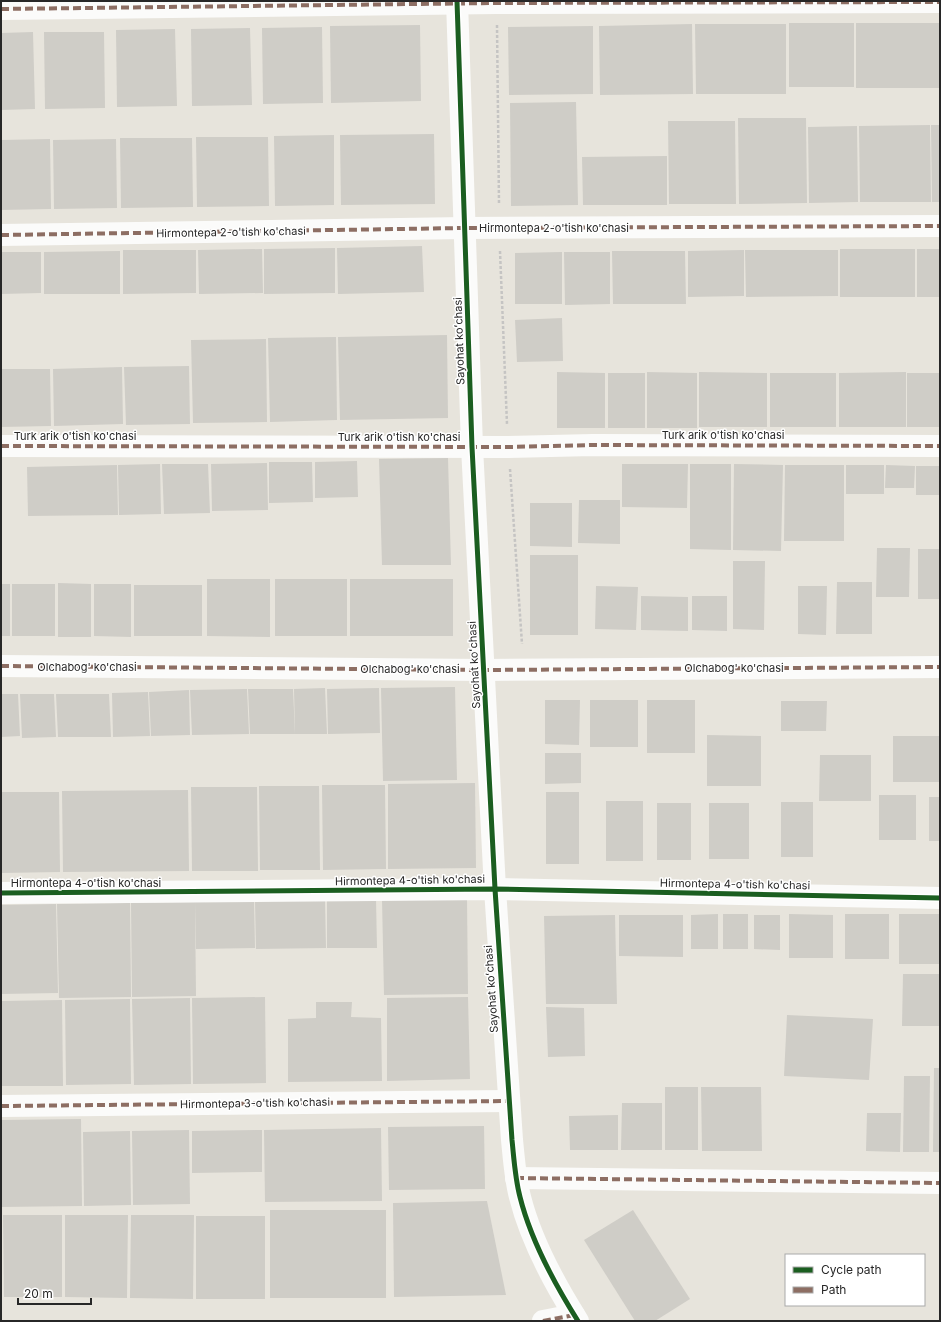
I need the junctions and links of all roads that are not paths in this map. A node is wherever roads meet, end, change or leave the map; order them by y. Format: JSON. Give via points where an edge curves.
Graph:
{"nodes":[{"id":1,"x":457,"y":2,"type":"edge"},
{"id":2,"x":714,"y":2,"type":"edge"},
{"id":3,"x":940,"y":2,"type":"edge"},
{"id":4,"x":1,"y":8,"type":"edge"},
{"id":5,"x":940,"y":226,"type":"edge"},
{"id":6,"x":465,"y":228,"type":"junction"},
{"id":7,"x":1,"y":235,"type":"edge"},
{"id":8,"x":1,"y":446,"type":"edge"},
{"id":9,"x":940,"y":446,"type":"edge"},
{"id":10,"x":472,"y":447,"type":"junction"},
{"id":11,"x":1,"y":666,"type":"edge"},
{"id":12,"x":940,"y":667,"type":"edge"},
{"id":13,"x":484,"y":670,"type":"junction"},
{"id":14,"x":495,"y":889,"type":"junction"},
{"id":15,"x":1,"y":893,"type":"edge"},
{"id":16,"x":940,"y":898,"type":"edge"},
{"id":17,"x":508,"y":1101,"type":"junction"},
{"id":18,"x":1,"y":1106,"type":"edge"},
{"id":19,"x":516,"y":1178,"type":"junction"},
{"id":20,"x":940,"y":1182,"type":"edge"},
{"id":21,"x":576,"y":1318,"type":"edge"},
{"id":22,"x":543,"y":1321,"type":"edge"}],
"edges":[{"from":1,"to":2,"type":"street"},
{"from":1,"to":4,"type":"street"},
{"from":1,"to":6,"type":"street","name":"Sayohat koʻchasi"},
{"from":2,"to":3,"type":"street"},
{"from":5,"to":6,"type":"street","name":"Hirmontepa 2-o'tish ko'chasi"},
{"from":6,"to":7,"type":"street","name":"Hirmontepa 2-o'tish ko'chasi"},
{"from":6,"to":10,"type":"street","name":"Sayohat koʻchasi"},
{"from":8,"to":10,"type":"street","name":"Turk arik o'tish ko'chasi"},
{"from":9,"to":10,"type":"street","name":"Turk arik o'tish ko'chasi"},
{"from":10,"to":13,"type":"street","name":"Sayohat koʻchasi"},
{"from":11,"to":13,"type":"street","name":"Olchabog' ko'chasi"},
{"from":12,"to":13,"type":"street","name":"Olchabog' ko'chasi"},
{"from":13,"to":14,"type":"street","name":"Sayohat koʻchasi"},
{"from":14,"to":15,"type":"street","name":"Hirmontepa 4-o'tish ko'chasi"},
{"from":14,"to":16,"type":"street","name":"Hirmontepa 4-o'tish ko'chasi"},
{"from":14,"to":17,"type":"street","name":"Sayohat koʻchasi"},
{"from":17,"to":18,"type":"street","name":"Hirmontepa 3-o'tish ko'chasi"},
{"from":17,"to":19,"type":"street","name":"Sayohat koʻchasi"},
{"from":19,"to":20,"type":"street"},
{"from":19,"to":21,"type":"street","name":"Sayohat koʻchasi","via":[[532,1233]]},
{"from":21,"to":22,"type":"street"}]}
